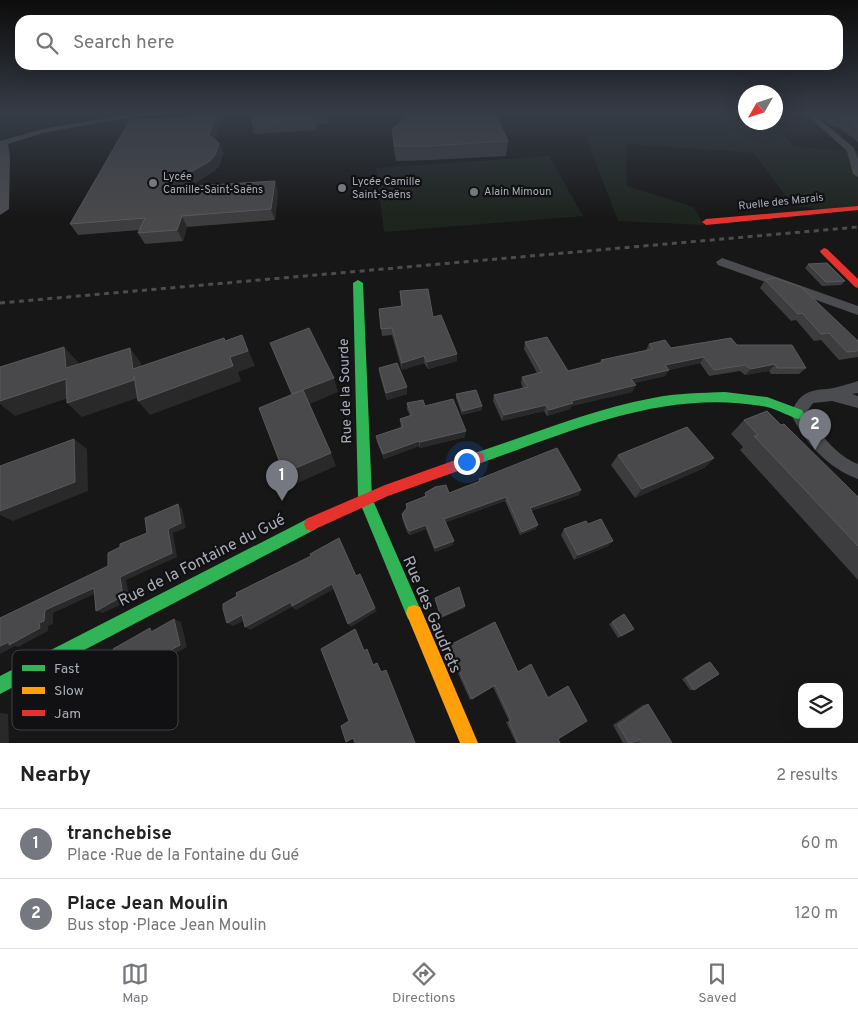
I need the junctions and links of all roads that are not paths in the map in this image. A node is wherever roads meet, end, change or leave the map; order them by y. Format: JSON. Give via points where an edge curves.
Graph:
{"nodes":[{"id":1,"x":3,"y":149,"type":"edge"},
{"id":2,"x":849,"y":149,"type":"edge"},
{"id":3,"x":858,"y":174,"type":"edge"},
{"id":4,"x":858,"y":208,"type":"edge"},
{"id":5,"x":0,"y":212,"type":"edge"},
{"id":6,"x":706,"y":222,"type":"dead end"},
{"id":7,"x":824,"y":251,"type":"dead end"},
{"id":8,"x":722,"y":262,"type":"dead end"},
{"id":9,"x":358,"y":283,"type":"dead end"},
{"id":10,"x":858,"y":285,"type":"edge"},
{"id":11,"x":858,"y":311,"type":"edge"},
{"id":12,"x":858,"y":387,"type":"edge"},
{"id":13,"x":831,"y":393,"type":"junction"},
{"id":14,"x":858,"y":402,"type":"edge"},
{"id":15,"x":798,"y":414,"type":"junction"},
{"id":16,"x":841,"y":464,"type":"junction"},
{"id":17,"x":858,"y":472,"type":"edge"},
{"id":18,"x":858,"y":483,"type":"edge"},
{"id":19,"x":365,"y":498,"type":"junction"},
{"id":20,"x":66,"y":650,"type":"edge"},
{"id":21,"x":12,"y":679,"type":"edge"},
{"id":22,"x":0,"y":685,"type":"edge"},
{"id":23,"x":468,"y":743,"type":"edge"}],
"edges":[{"from":1,"to":5,"type":"street","via":[[6,156],[4,209]]},
{"from":2,"to":3,"type":"street"},
{"from":4,"to":6,"type":"street","name":"Ruelle des Marais"},
{"from":7,"to":10,"type":"street"},
{"from":8,"to":11,"type":"street"},
{"from":9,"to":19,"type":"street","name":"Rue de la Sourde"},
{"from":12,"to":13,"type":"street"},
{"from":13,"to":14,"type":"street"},
{"from":13,"to":15,"type":"street","via":[[807,398],[800,405]]},
{"from":15,"to":16,"type":"street"},
{"from":15,"to":19,"type":"street","name":"Rue de la Fontaine du Gué","via":[[779,404],[750,397],[708,397],[640,406],[575,424]]},
{"from":16,"to":17,"type":"street"},
{"from":16,"to":18,"type":"street"},
{"from":19,"to":20,"type":"street","name":"Rue de la Fontaine du Gué","via":[[214,571]]},
{"from":19,"to":23,"type":"street","name":"Rue des Gaudrets"},
{"from":21,"to":22,"type":"street","name":"Rue de la Fontaine du Gué"}]}
